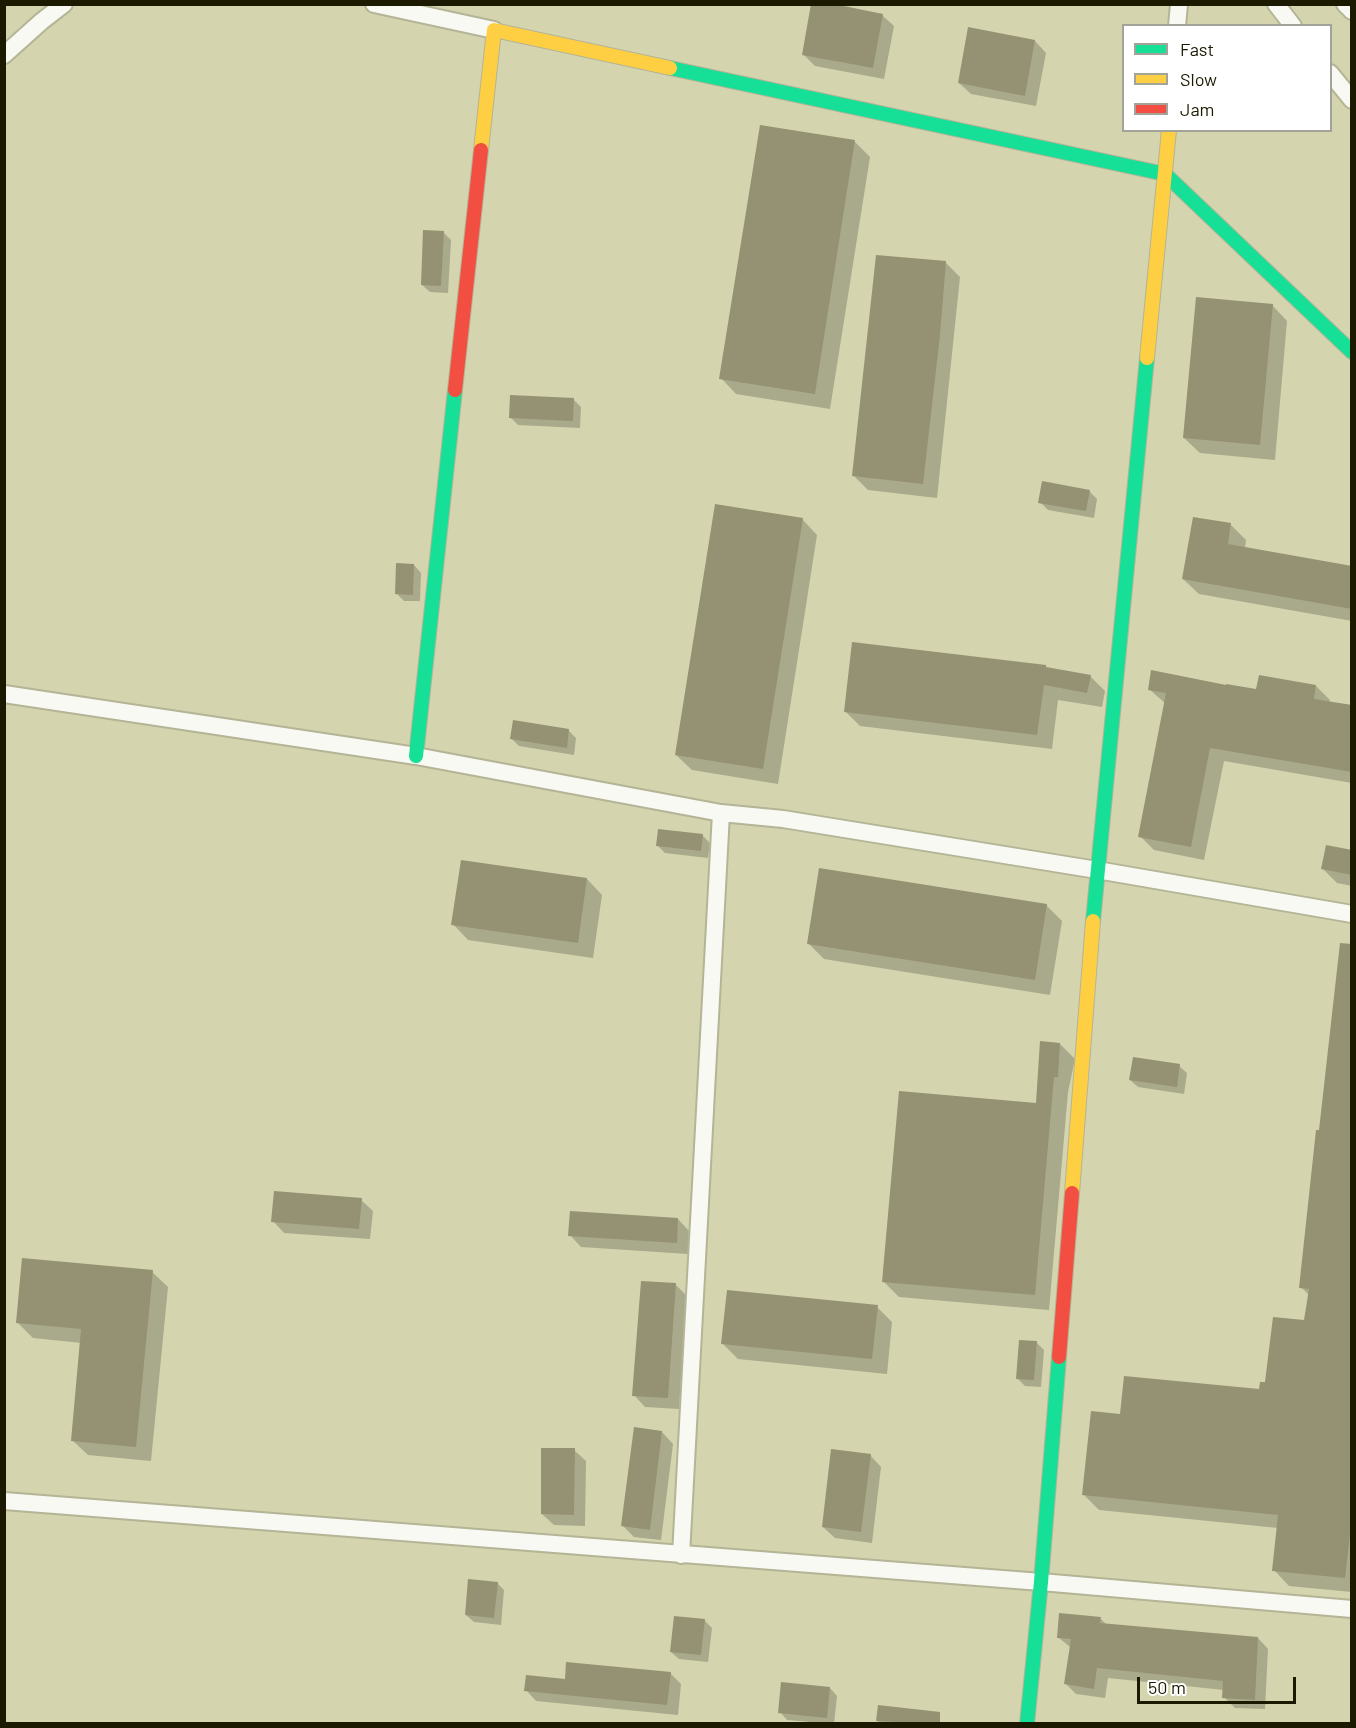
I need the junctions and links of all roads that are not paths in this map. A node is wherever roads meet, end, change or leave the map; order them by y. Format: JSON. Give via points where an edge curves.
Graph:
{"nodes":[{"id":1,"x":64,"y":4,"type":"edge"},
{"id":2,"x":374,"y":4,"type":"edge"},
{"id":3,"x":1179,"y":4,"type":"edge"},
{"id":4,"x":1276,"y":4,"type":"edge"},
{"id":5,"x":1345,"y":4,"type":"edge"},
{"id":6,"x":1352,"y":11,"type":"edge"},
{"id":7,"x":1177,"y":24,"type":"edge"},
{"id":8,"x":1291,"y":24,"type":"edge"},
{"id":9,"x":494,"y":30,"type":"junction"},
{"id":10,"x":4,"y":55,"type":"edge"},
{"id":11,"x":1332,"y":76,"type":"edge"},
{"id":12,"x":1352,"y":100,"type":"edge"},
{"id":13,"x":1168,"y":132,"type":"edge"},
{"id":14,"x":1165,"y":174,"type":"junction"},
{"id":15,"x":1352,"y":352,"type":"edge"},
{"id":16,"x":4,"y":694,"type":"edge"},
{"id":17,"x":416,"y":756,"type":"junction"},
{"id":18,"x":721,"y":813,"type":"junction"},
{"id":19,"x":1098,"y":870,"type":"junction"},
{"id":20,"x":1352,"y":914,"type":"edge"},
{"id":21,"x":4,"y":1501,"type":"edge"},
{"id":22,"x":681,"y":1555,"type":"junction"},
{"id":23,"x":1041,"y":1582,"type":"junction"},
{"id":24,"x":1352,"y":1609,"type":"edge"},
{"id":25,"x":1027,"y":1724,"type":"edge"}],
"edges":[{"from":1,"to":10,"type":"street"},
{"from":2,"to":9,"type":"street"},
{"from":3,"to":7,"type":"street"},
{"from":4,"to":8,"type":"street"},
{"from":5,"to":6,"type":"street"},
{"from":9,"to":14,"type":"street"},
{"from":9,"to":17,"type":"street"},
{"from":11,"to":12,"type":"street"},
{"from":13,"to":14,"type":"street"},
{"from":14,"to":15,"type":"street"},
{"from":14,"to":19,"type":"street"},
{"from":16,"to":17,"type":"street"},
{"from":17,"to":18,"type":"street"},
{"from":18,"to":19,"type":"street","via":[[783,819]]},
{"from":18,"to":22,"type":"street"},
{"from":19,"to":20,"type":"street"},
{"from":19,"to":23,"type":"street"},
{"from":21,"to":22,"type":"street"},
{"from":22,"to":23,"type":"street"},
{"from":23,"to":24,"type":"street"},
{"from":23,"to":25,"type":"street"}]}
